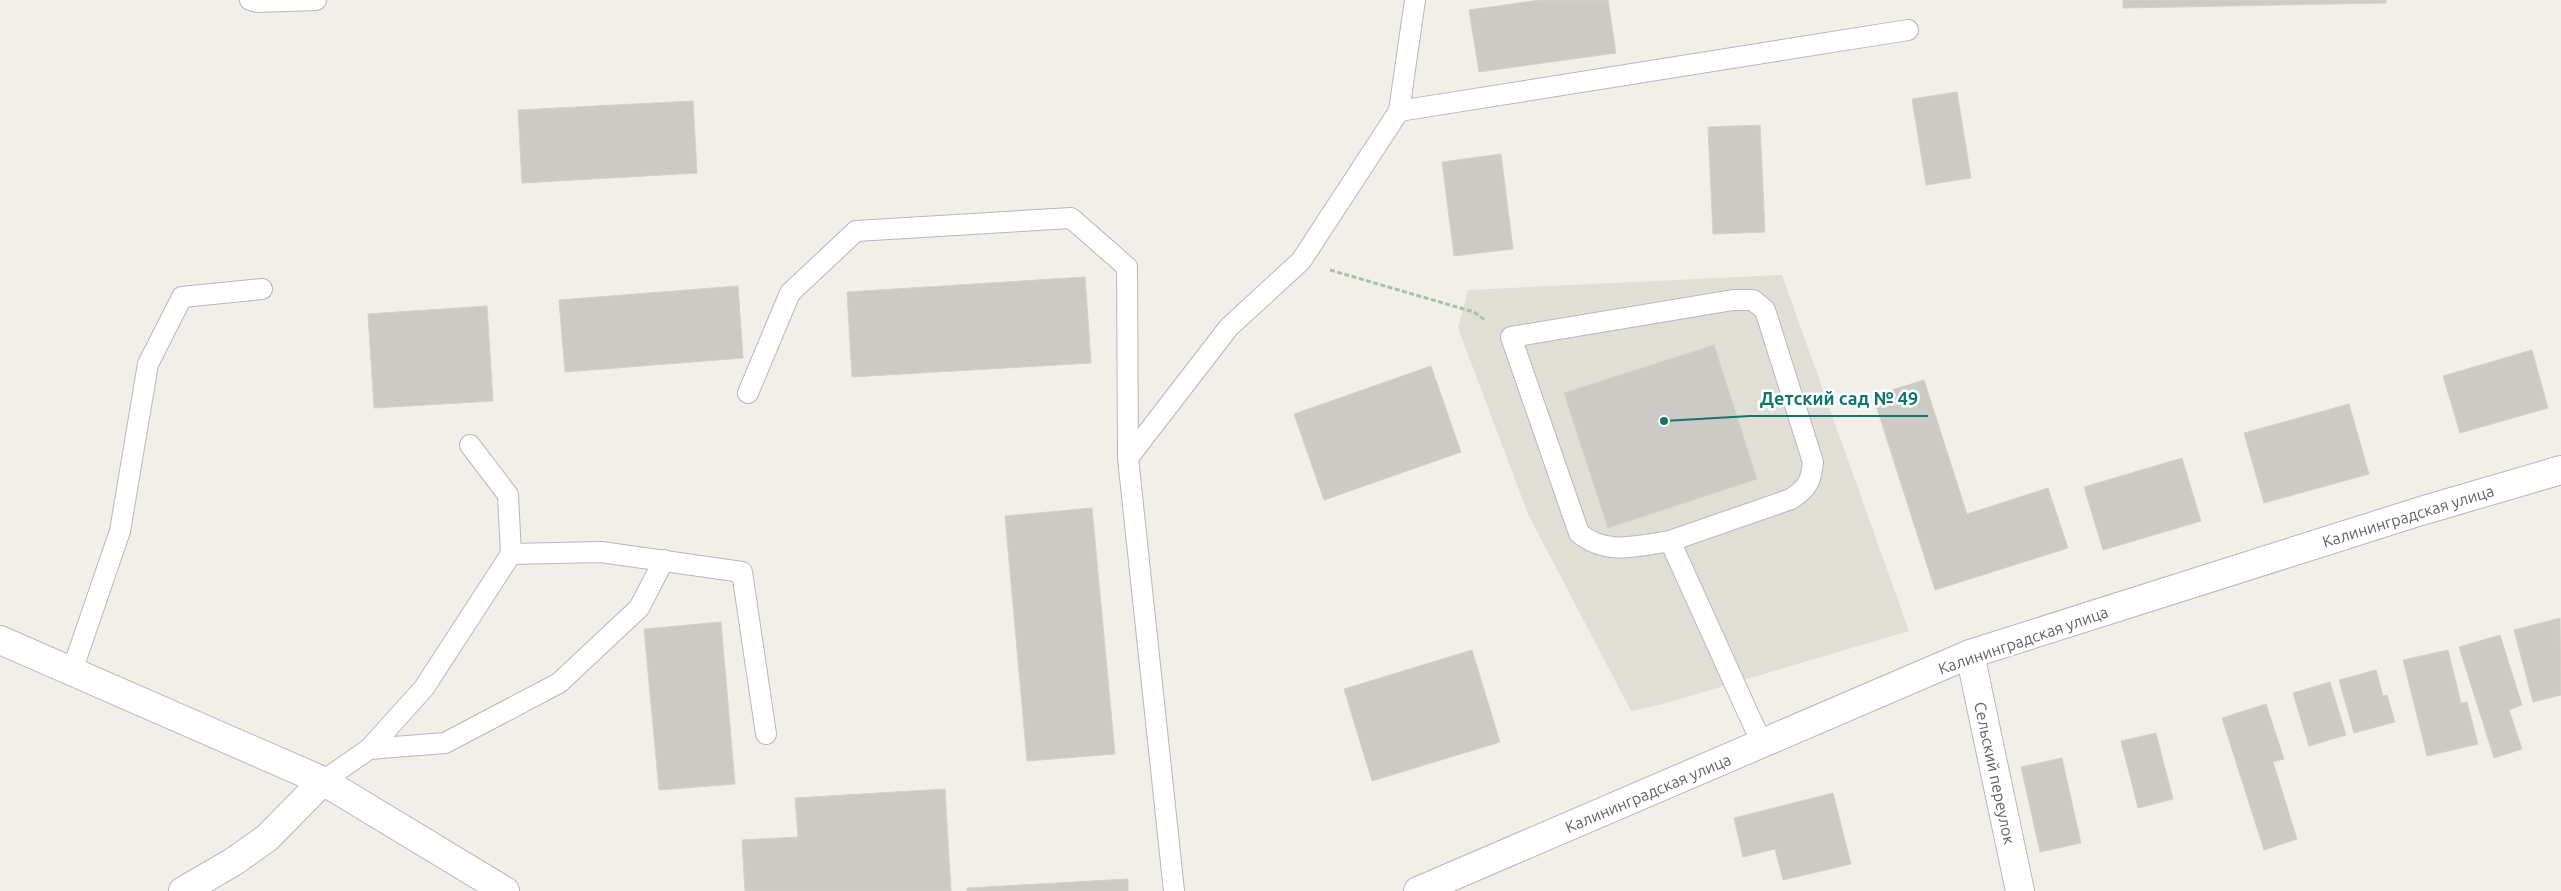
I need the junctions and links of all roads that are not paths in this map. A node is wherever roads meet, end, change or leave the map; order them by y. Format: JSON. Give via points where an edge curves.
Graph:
{"nodes":[{"id":1,"x":250,"y":0,"type":"edge"},
{"id":2,"x":316,"y":0,"type":"edge"},
{"id":3,"x":1415,"y":0,"type":"edge"},
{"id":4,"x":1908,"y":30,"type":"dead end"},
{"id":5,"x":1400,"y":111,"type":"junction"},
{"id":6,"x":262,"y":289,"type":"dead end"},
{"id":7,"x":748,"y":393,"type":"dead end"},
{"id":8,"x":470,"y":446,"type":"dead end"},
{"id":9,"x":1128,"y":458,"type":"junction"},
{"id":10,"x":2561,"y":470,"type":"edge"},
{"id":11,"x":1670,"y":541,"type":"junction"},
{"id":12,"x":512,"y":554,"type":"junction"},
{"id":13,"x":664,"y":560,"type":"junction"},
{"id":14,"x":0,"y":640,"type":"edge"},
{"id":15,"x":1970,"y":654,"type":"junction"},
{"id":16,"x":72,"y":671,"type":"junction"},
{"id":17,"x":766,"y":734,"type":"dead end"},
{"id":18,"x":1762,"y":744,"type":"junction"},
{"id":19,"x":369,"y":749,"type":"junction"},
{"id":20,"x":323,"y":781,"type":"junction"},
{"id":21,"x":183,"y":891,"type":"edge"},
{"id":22,"x":505,"y":891,"type":"edge"},
{"id":23,"x":1174,"y":891,"type":"edge"},
{"id":24,"x":1418,"y":891,"type":"edge"},
{"id":25,"x":2020,"y":891,"type":"edge"}],
"edges":[{"from":1,"to":2,"type":"lane"},
{"from":3,"to":5,"type":"lane"},
{"from":4,"to":5,"type":"lane"},
{"from":5,"to":9,"type":"lane","via":[[1301,262],[1229,327]]},
{"from":6,"to":16,"type":"lane","via":[[182,297],[148,364],[120,531]]},
{"from":7,"to":9,"type":"lane","via":[[790,293],[856,231],[1071,218],[1127,267]]},
{"from":8,"to":12,"type":"lane","via":[[508,495]]},
{"from":9,"to":23,"type":"lane"},
{"from":10,"to":15,"type":"street","name":"Калининградская улица"},
{"from":11,"to":11,"type":"lane","via":[[1791,499],[1805,489],[1812,474],[1813,462],[1765,310],[1753,300],[1733,300],[1511,337],[1579,533],[1589,542],[1617,549]]},
{"from":11,"to":18,"type":"lane"},
{"from":12,"to":13,"type":"lane","via":[[601,552]]},
{"from":12,"to":19,"type":"lane","via":[[424,688]]},
{"from":13,"to":17,"type":"lane","via":[[742,572]]},
{"from":13,"to":19,"type":"lane","via":[[640,608],[559,683],[445,743]]},
{"from":14,"to":16,"type":"street"},
{"from":15,"to":18,"type":"street","name":"Калининградская улица"},
{"from":15,"to":25,"type":"street","name":"Сельский переулок"},
{"from":16,"to":20,"type":"street"},
{"from":18,"to":24,"type":"street","name":"Калининградская улица"},
{"from":19,"to":20,"type":"lane"},
{"from":20,"to":21,"type":"street","via":[[267,838],[234,862]]},
{"from":20,"to":22,"type":"street"}]}
